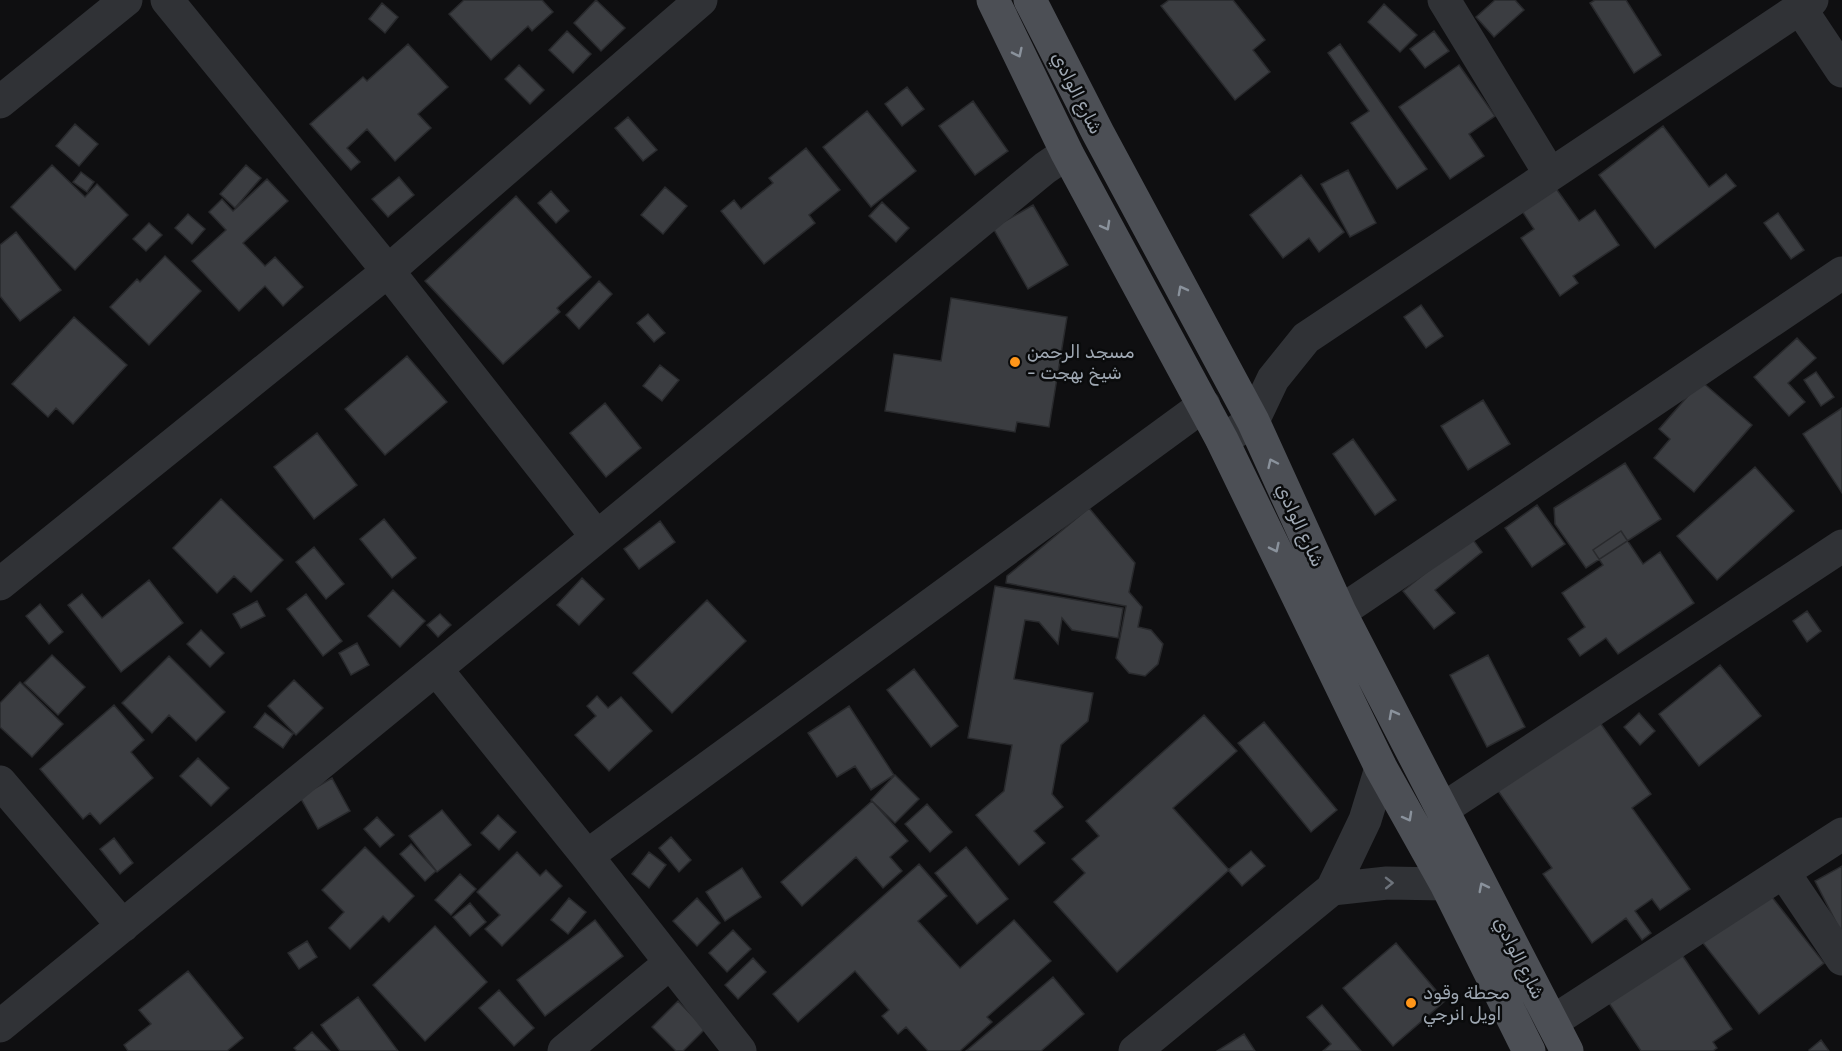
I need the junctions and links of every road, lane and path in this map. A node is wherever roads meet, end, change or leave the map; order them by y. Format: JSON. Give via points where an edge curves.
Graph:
{"nodes":[{"id":1,"x":167,"y":0,"type":"edge"},
{"id":2,"x":701,"y":0,"type":"edge"},
{"id":3,"x":993,"y":0,"type":"edge"},
{"id":4,"x":1030,"y":0,"type":"edge"},
{"id":5,"x":1444,"y":0,"type":"edge"},
{"id":6,"x":116,"y":3,"type":"edge"},
{"id":7,"x":1806,"y":4,"type":"edge"},
{"id":8,"x":1842,"y":71,"type":"edge"},
{"id":9,"x":0,"y":102,"type":"edge"},
{"id":10,"x":1066,"y":153,"type":"junction"},
{"id":11,"x":1550,"y":174,"type":"junction"},
{"id":12,"x":388,"y":271,"type":"junction"},
{"id":13,"x":1842,"y":273,"type":"edge"},
{"id":14,"x":1203,"y":405,"type":"junction"},
{"id":15,"x":1253,"y":421,"type":"junction"},
{"id":16,"x":1222,"y":440,"type":"junction"},
{"id":17,"x":597,"y":537,"type":"junction"},
{"id":18,"x":1842,"y":546,"type":"edge"},
{"id":19,"x":0,"y":584,"type":"edge"},
{"id":20,"x":1340,"y":612,"type":"junction"},
{"id":21,"x":436,"y":669,"type":"junction"},
{"id":22,"x":1381,"y":768,"type":"junction"},
{"id":23,"x":0,"y":782,"type":"edge"},
{"id":24,"x":1443,"y":809,"type":"junction"},
{"id":25,"x":1842,"y":834,"type":"edge"},
{"id":26,"x":587,"y":856,"type":"junction"},
{"id":27,"x":1784,"y":873,"type":"junction"},
{"id":28,"x":1446,"y":884,"type":"junction"},
{"id":29,"x":1332,"y":889,"type":"junction"},
{"id":30,"x":123,"y":926,"type":"junction"},
{"id":31,"x":1842,"y":959,"type":"edge"},
{"id":32,"x":670,"y":963,"type":"junction"},
{"id":33,"x":1552,"y":1022,"type":"junction"},
{"id":34,"x":0,"y":1026,"type":"edge"},
{"id":35,"x":564,"y":1051,"type":"edge"},
{"id":36,"x":740,"y":1051,"type":"edge"},
{"id":37,"x":1135,"y":1051,"type":"edge"},
{"id":38,"x":1529,"y":1051,"type":"edge"},
{"id":39,"x":1567,"y":1051,"type":"edge"}],
"edges":[{"from":1,"to":12,"type":"street"},
{"from":2,"to":12,"type":"street"},
{"from":3,"to":10,"type":"main road","name":"شارع الوادي","one_way":true},
{"from":15,"to":4,"type":"main road","name":"شارع الوادي","one_way":true},
{"from":5,"to":11,"type":"street"},
{"from":6,"to":9,"type":"street"},
{"from":7,"to":8,"type":"street"},
{"from":7,"to":11,"type":"street"},
{"from":10,"to":14,"type":"main road","name":"شارع الوادي","one_way":true},
{"from":10,"to":17,"type":"street"},
{"from":11,"to":15,"type":"street","via":[[1306,338],[1273,379]]},
{"from":12,"to":17,"type":"street"},
{"from":12,"to":19,"type":"street"},
{"from":13,"to":20,"type":"street"},
{"from":14,"to":16,"type":"main road","name":"شارع الوادي"},
{"from":14,"to":26,"type":"street"},
{"from":15,"to":16,"type":"street"},
{"from":20,"to":15,"type":"main road","name":"شارع الوادي","one_way":true},
{"from":16,"to":22,"type":"main road","name":"شارع الوادي","one_way":true},
{"from":17,"to":21,"type":"street"},
{"from":18,"to":24,"type":"street"},
{"from":24,"to":20,"type":"main road","name":"شارع الوادي","one_way":true},
{"from":21,"to":26,"type":"street"},
{"from":21,"to":30,"type":"street"},
{"from":22,"to":28,"type":"main road","name":"شارع الوادي","one_way":true},
{"from":22,"to":29,"type":"street","via":[[1365,820]]},
{"from":23,"to":30,"type":"street"},
{"from":33,"to":24,"type":"main road","name":"شارع الوادي","one_way":true},
{"from":25,"to":27,"type":"street"},
{"from":26,"to":32,"type":"street"},
{"from":27,"to":31,"type":"street"},
{"from":27,"to":33,"type":"street"},
{"from":29,"to":28,"type":"street","one_way":true,"via":[[1387,883]]},
{"from":28,"to":38,"type":"main road","name":"شارع الوادي"},
{"from":29,"to":37,"type":"street"},
{"from":30,"to":34,"type":"street"},
{"from":32,"to":35,"type":"street"},
{"from":32,"to":36,"type":"street"},
{"from":33,"to":39,"type":"main road","name":"شارع الوادي"}]}
